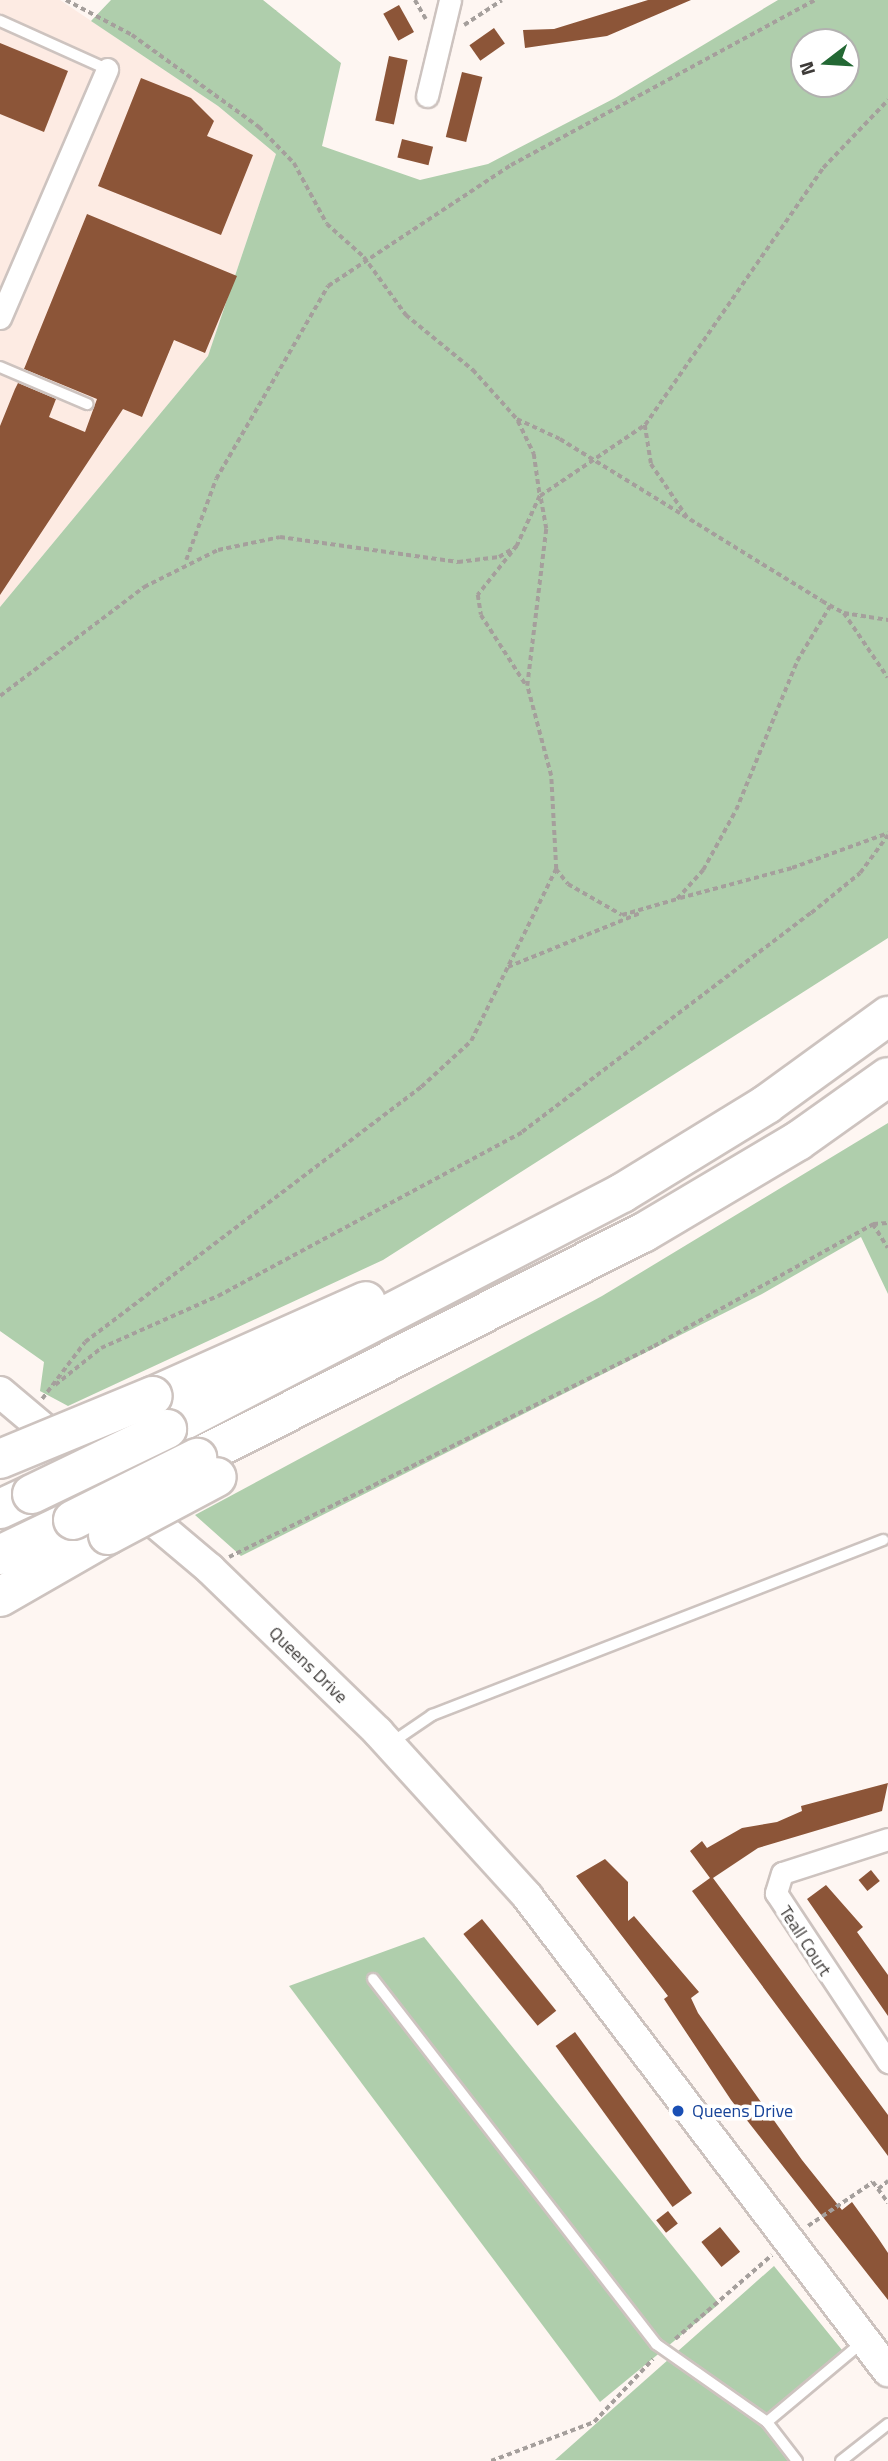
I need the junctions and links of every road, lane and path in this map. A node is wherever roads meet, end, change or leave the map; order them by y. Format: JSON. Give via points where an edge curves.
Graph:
{"nodes":[{"id":1,"x":66,"y":0,"type":"edge"},
{"id":2,"x":450,"y":0,"type":"edge"},
{"id":3,"x":815,"y":0,"type":"edge"},
{"id":4,"x":0,"y":22,"type":"edge"},
{"id":5,"x":107,"y":69,"type":"joint"},
{"id":6,"x":427,"y":96,"type":"dead end"},
{"id":7,"x":888,"y":100,"type":"edge"},
{"id":8,"x":364,"y":257,"type":"junction"},
{"id":9,"x":0,"y":318,"type":"edge"},
{"id":10,"x":0,"y":367,"type":"edge"},
{"id":11,"x":87,"y":404,"type":"dead end"},
{"id":12,"x":517,"y":419,"type":"junction"},
{"id":13,"x":645,"y":425,"type":"junction"},
{"id":14,"x":590,"y":460,"type":"junction"},
{"id":15,"x":540,"y":496,"type":"junction"},
{"id":16,"x":690,"y":521,"type":"junction"},
{"id":17,"x":517,"y":546,"type":"junction"},
{"id":18,"x":186,"y":560,"type":"junction"},
{"id":19,"x":830,"y":606,"type":"junction"},
{"id":20,"x":844,"y":613,"type":"junction"},
{"id":21,"x":888,"y":620,"type":"edge"},
{"id":22,"x":888,"y":678,"type":"edge"},
{"id":23,"x":527,"y":687,"type":"junction"},
{"id":24,"x":0,"y":696,"type":"edge"},
{"id":25,"x":888,"y":834,"type":"edge"},
{"id":26,"x":556,"y":869,"type":"junction"},
{"id":27,"x":677,"y":899,"type":"junction"},
{"id":28,"x":649,"y":910,"type":"junction"},
{"id":29,"x":508,"y":967,"type":"junction"},
{"id":30,"x":888,"y":1016,"type":"edge"},
{"id":31,"x":888,"y":1077,"type":"edge"},
{"id":32,"x":888,"y":1223,"type":"edge"},
{"id":33,"x":873,"y":1224,"type":"junction"},
{"id":34,"x":888,"y":1248,"type":"edge"},
{"id":35,"x":51,"y":1388,"type":"junction"},
{"id":36,"x":0,"y":1392,"type":"edge"},
{"id":37,"x":160,"y":1412,"type":"junction"},
{"id":38,"x":30,"y":1416,"type":"junction"},
{"id":39,"x":0,"y":1459,"type":"edge"},
{"id":40,"x":207,"y":1467,"type":"junction"},
{"id":41,"x":16,"y":1502,"type":"edge"},
{"id":42,"x":883,"y":1540,"type":"dead end"},
{"id":43,"x":0,"y":1555,"type":"edge"},
{"id":44,"x":210,"y":1569,"type":"junction"},
{"id":45,"x":0,"y":1597,"type":"edge"},
{"id":46,"x":389,"y":1744,"type":"junction"},
{"id":47,"x":888,"y":1839,"type":"edge"},
{"id":48,"x":373,"y":1979,"type":"dead end"},
{"id":49,"x":888,"y":2062,"type":"edge"},
{"id":50,"x":888,"y":2181,"type":"edge"},
{"id":51,"x":878,"y":2189,"type":"junction"},
{"id":52,"x":888,"y":2203,"type":"edge"},
{"id":53,"x":787,"y":2240,"type":"junction"},
{"id":54,"x":864,"y":2341,"type":"junction"},
{"id":55,"x":662,"y":2350,"type":"junction"},
{"id":56,"x":888,"y":2371,"type":"edge"},
{"id":57,"x":767,"y":2422,"type":"junction"},
{"id":58,"x":888,"y":2424,"type":"edge"},
{"id":59,"x":491,"y":2461,"type":"edge"},
{"id":60,"x":797,"y":2461,"type":"edge"},
{"id":61,"x":841,"y":2461,"type":"edge"}],
"edges":[{"from":1,"to":8,"type":"path","via":[[132,35],[259,127],[294,163],[327,224]]},
{"from":2,"to":6,"type":"street"},
{"from":3,"to":8,"type":"path","via":[[510,165]]},
{"from":4,"to":5,"type":"lane"},
{"from":5,"to":9,"type":"street"},
{"from":7,"to":13,"type":"path","via":[[823,168]]},
{"from":8,"to":12,"type":"path","via":[[426,336],[473,370]]},
{"from":8,"to":18,"type":"path","via":[[328,286],[216,478]]},
{"from":10,"to":11,"type":"lane"},
{"from":12,"to":14,"type":"path"},
{"from":12,"to":15,"type":"path","via":[[534,454]]},
{"from":13,"to":14,"type":"path"},
{"from":13,"to":16,"type":"path","via":[[651,464]]},
{"from":14,"to":15,"type":"path"},
{"from":14,"to":16,"type":"path"},
{"from":15,"to":17,"type":"path"},
{"from":15,"to":23,"type":"path","via":[[546,529]]},
{"from":16,"to":19,"type":"path"},
{"from":17,"to":18,"type":"path","via":[[499,557],[457,562],[280,537]]},
{"from":17,"to":23,"type":"path","via":[[478,595],[481,615]]},
{"from":18,"to":24,"type":"path"},
{"from":19,"to":20,"type":"path"},
{"from":19,"to":27,"type":"path","via":[[797,662],[736,810],[702,870]]},
{"from":20,"to":21,"type":"path"},
{"from":20,"to":22,"type":"path"},
{"from":23,"to":26,"type":"path","via":[[551,776]]},
{"from":25,"to":27,"type":"path","via":[[792,869]]},
{"from":25,"to":35,"type":"path","via":[[860,873],[821,905],[522,1132],[218,1296],[101,1348]]},
{"from":26,"to":28,"type":"path","via":[[568,884],[622,915]]},
{"from":26,"to":29,"type":"path"},
{"from":27,"to":28,"type":"path"},
{"from":28,"to":29,"type":"path"},
{"from":29,"to":35,"type":"path","via":[[471,1041],[431,1077],[85,1342]]},
{"from":30,"to":37,"type":"highway","via":[[767,1104],[622,1193]]},
{"from":31,"to":40,"type":"highway","via":[[798,1141],[643,1233]]},
{"from":32,"to":33,"type":"path"},
{"from":33,"to":34,"type":"path"},
{"from":33,"to":44,"type":"path","via":[[678,1334]]},
{"from":35,"to":38,"type":"path"},
{"from":36,"to":38,"type":"street","name":"Queens Drive"},
{"from":37,"to":39,"type":"highway","bridge":true},
{"from":37,"to":41,"type":"highway","bridge":true},
{"from":38,"to":44,"type":"street","name":"Queens Drive"},
{"from":40,"to":43,"type":"highway","bridge":true,"via":[[73,1520]]},
{"from":40,"to":45,"type":"highway","bridge":true,"via":[[108,1535]]},
{"from":42,"to":46,"type":"lane","via":[[432,1715]]},
{"from":44,"to":46,"type":"street","name":"Queens Drive"},
{"from":46,"to":53,"type":"street","name":"Queens Drive","via":[[527,1896]]},
{"from":47,"to":49,"type":"street","name":"Teall Court","via":[[782,1873],[776,1893]]},
{"from":48,"to":55,"type":"lane"},
{"from":50,"to":51,"type":"path"},
{"from":51,"to":52,"type":"path"},
{"from":51,"to":53,"type":"path","via":[[873,2182]]},
{"from":53,"to":54,"type":"street","name":"Queens Drive"},
{"from":53,"to":55,"type":"path"},
{"from":54,"to":56,"type":"street","name":"Queens Drive"},
{"from":54,"to":57,"type":"lane"},
{"from":55,"to":57,"type":"lane"},
{"from":55,"to":59,"type":"path","via":[[594,2422]]},
{"from":57,"to":60,"type":"lane"},
{"from":58,"to":61,"type":"lane"}]}
